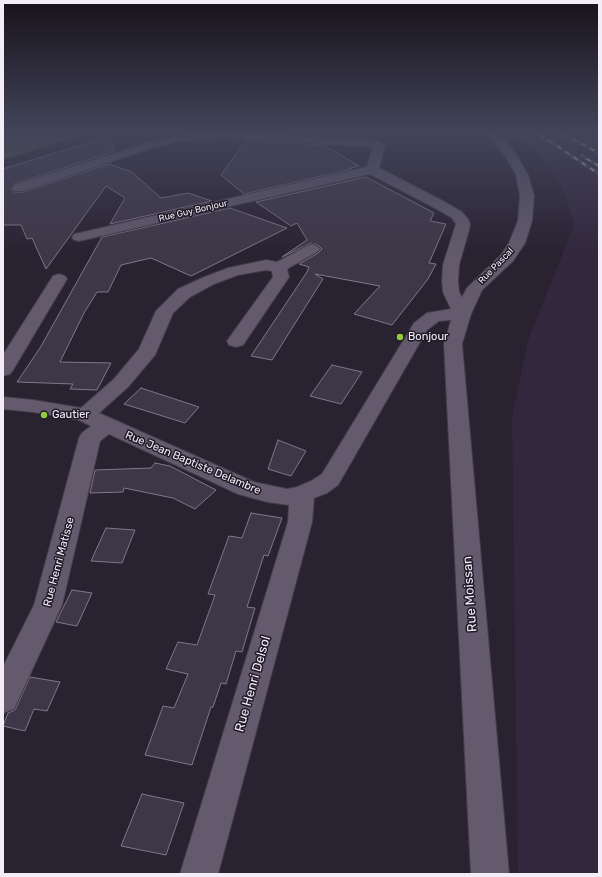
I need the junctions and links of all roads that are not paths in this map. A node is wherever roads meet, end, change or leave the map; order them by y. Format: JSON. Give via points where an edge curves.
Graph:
{"nodes":[{"id":1,"x":65,"y":173,"type":"edge"},
{"id":2,"x":359,"y":173,"type":"edge"},
{"id":3,"x":378,"y":173,"type":"edge"},
{"id":4,"x":521,"y":173,"type":"edge"},
{"id":5,"x":19,"y":188,"type":"dead end"},
{"id":6,"x":79,"y":237,"type":"dead end"},
{"id":7,"x":312,"y":249,"type":"dead end"},
{"id":8,"x":451,"y":265,"type":"junction"},
{"id":9,"x":279,"y":267,"type":"junction"},
{"id":10,"x":59,"y":279,"type":"dead end"},
{"id":11,"x":445,"y":305,"type":"junction"},
{"id":12,"x":236,"y":341,"type":"dead end"},
{"id":13,"x":3,"y":370,"type":"edge"},
{"id":14,"x":3,"y":403,"type":"edge"},
{"id":15,"x":95,"y":420,"type":"junction"},
{"id":16,"x":302,"y":494,"type":"junction"},
{"id":17,"x":3,"y":699,"type":"edge"},
{"id":18,"x":199,"y":874,"type":"edge"},
{"id":19,"x":490,"y":874,"type":"edge"}],
"edges":[{"from":1,"to":5,"type":"street"},
{"from":2,"to":6,"type":"street","name":"Rue Guy Bonjour"},
{"from":3,"to":8,"type":"street","via":[[457,215],[463,224]]},
{"from":4,"to":11,"type":"street","name":"Rue Pascal","via":[[527,196],[525,221],[517,243],[506,258],[475,288]]},
{"from":7,"to":9,"type":"street"},
{"from":8,"to":11,"type":"street","via":[[451,292]]},
{"from":8,"to":11,"type":"street","via":[[445,270]]},
{"from":9,"to":12,"type":"street","via":[[281,277]]},
{"from":9,"to":15,"type":"street","name":"Rue Henri Matisse","via":[[266,265],[234,271],[184,293],[165,311],[148,351]]},
{"from":10,"to":13,"type":"street"},
{"from":11,"to":16,"type":"street","name":"Rue Jean Baptiste Delambre","via":[[420,326],[330,479]]},
{"from":11,"to":19,"type":"street","name":"Rue Moissan","via":[[453,344]]},
{"from":14,"to":15,"type":"street","name":"Rue Jean Baptiste Delambre","via":[[34,406]]},
{"from":15,"to":16,"type":"street","name":"Rue Jean Baptiste Delambre","via":[[246,488],[287,497]]},
{"from":15,"to":17,"type":"street","name":"Rue Henri Matisse","via":[[48,605]]},
{"from":16,"to":18,"type":"street","name":"Rue Henri Delsol","via":[[300,522]]}]}
